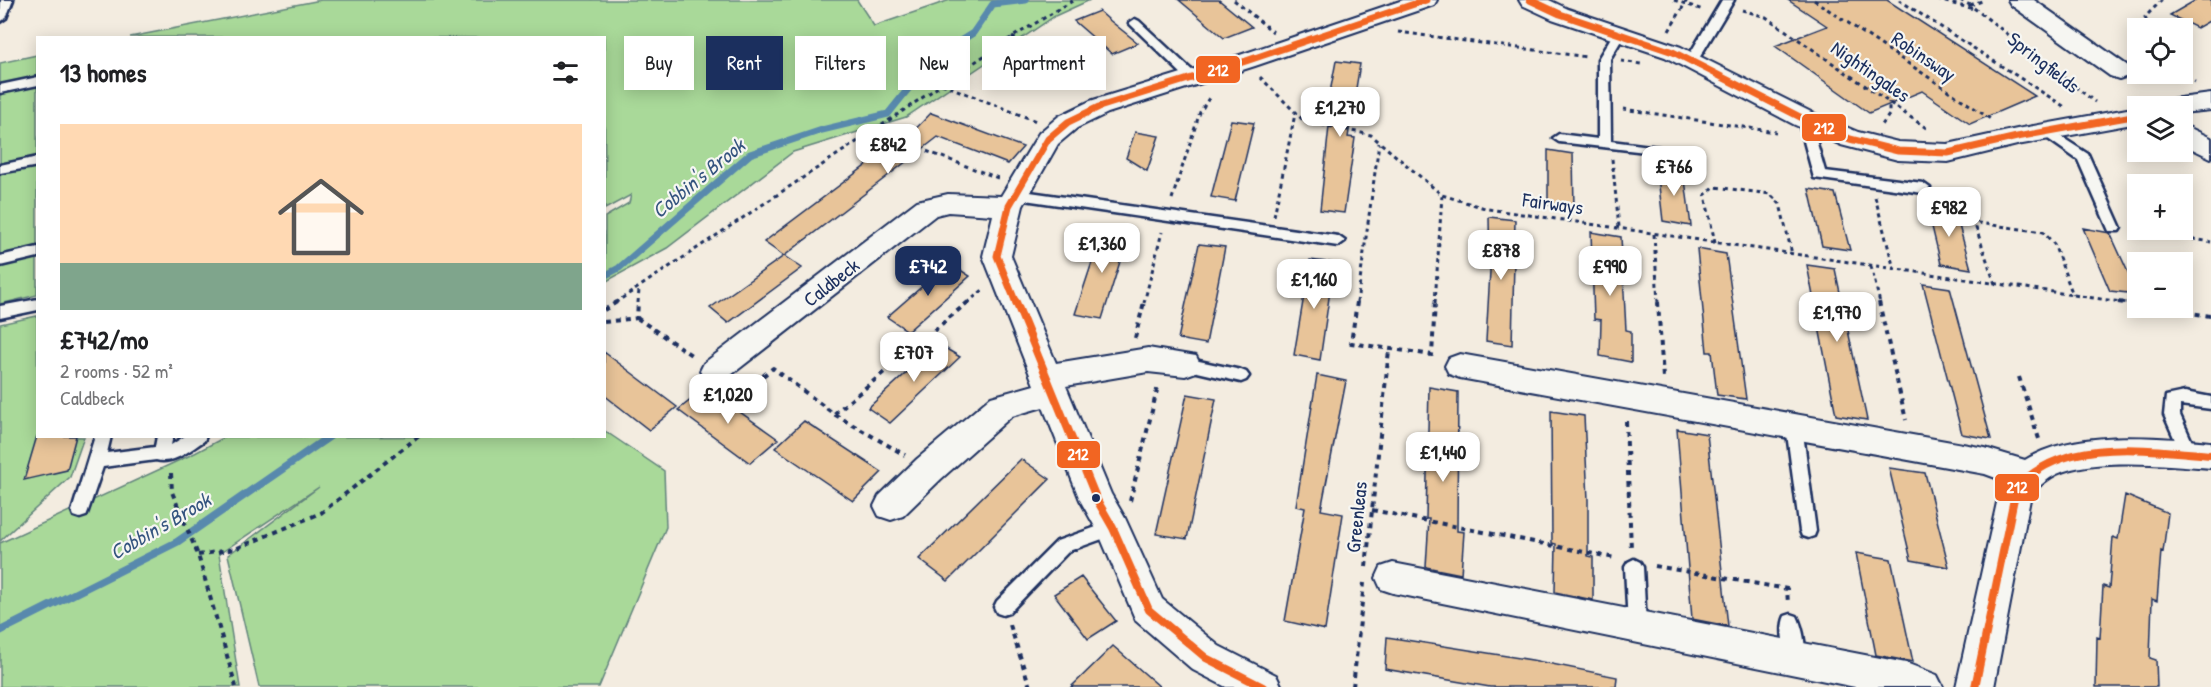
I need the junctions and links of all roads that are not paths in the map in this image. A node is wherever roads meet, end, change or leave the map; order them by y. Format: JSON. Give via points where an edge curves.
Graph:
{"nodes":[{"id":1,"x":7,"y":0,"type":"edge"},
{"id":2,"x":1426,"y":0,"type":"edge"},
{"id":3,"x":1530,"y":0,"type":"edge"},
{"id":4,"x":2019,"y":0,"type":"edge"},
{"id":5,"x":1726,"y":2,"type":"edge"},
{"id":6,"x":0,"y":18,"type":"edge"},
{"id":7,"x":1135,"y":23,"type":"dead end"},
{"id":8,"x":1620,"y":32,"type":"junction"},
{"id":9,"x":1691,"y":62,"type":"junction"},
{"id":10,"x":2119,"y":70,"type":"dead end"},
{"id":11,"x":1193,"y":78,"type":"junction"},
{"id":12,"x":36,"y":81,"type":"edge"},
{"id":13,"x":0,"y":89,"type":"edge"},
{"id":14,"x":2211,"y":102,"type":"edge"},
{"id":15,"x":2193,"y":104,"type":"edge"},
{"id":16,"x":2127,"y":117,"type":"edge"},
{"id":17,"x":1806,"y":128,"type":"junction"},
{"id":18,"x":2046,"y":131,"type":"junction"},
{"id":19,"x":1559,"y":138,"type":"dead end"},
{"id":20,"x":2193,"y":138,"type":"edge"},
{"id":21,"x":1608,"y":144,"type":"junction"},
{"id":22,"x":2211,"y":149,"type":"edge"},
{"id":23,"x":1658,"y":151,"type":"dead end"},
{"id":24,"x":36,"y":161,"type":"edge"},
{"id":25,"x":0,"y":169,"type":"edge"},
{"id":26,"x":1923,"y":188,"type":"dead end"},
{"id":27,"x":1015,"y":196,"type":"junction"},
{"id":28,"x":2114,"y":228,"type":"dead end"},
{"id":29,"x":1338,"y":241,"type":"dead end"},
{"id":30,"x":36,"y":252,"type":"edge"},
{"id":31,"x":0,"y":261,"type":"edge"},
{"id":32,"x":36,"y":304,"type":"edge"},
{"id":33,"x":0,"y":312,"type":"edge"},
{"id":34,"x":1175,"y":363,"type":"joint"},
{"id":35,"x":1460,"y":366,"type":"dead end"},
{"id":36,"x":720,"y":367,"type":"road end"},
{"id":37,"x":1241,"y":376,"type":"dead end"},
{"id":38,"x":1049,"y":384,"type":"junction"},
{"id":39,"x":2211,"y":402,"type":"edge"},
{"id":40,"x":1794,"y":426,"type":"junction"},
{"id":41,"x":103,"y":438,"type":"edge"},
{"id":42,"x":165,"y":438,"type":"edge"},
{"id":43,"x":194,"y":438,"type":"edge"},
{"id":44,"x":168,"y":453,"type":"junction"},
{"id":45,"x":2200,"y":454,"type":"edge"},
{"id":46,"x":97,"y":461,"type":"junction"},
{"id":47,"x":2037,"y":470,"type":"junction"},
{"id":48,"x":891,"y":506,"type":"dead end"},
{"id":49,"x":80,"y":511,"type":"dead end"},
{"id":50,"x":1809,"y":531,"type":"dead end"},
{"id":51,"x":1116,"y":535,"type":"junction"},
{"id":52,"x":1633,"y":560,"type":"road end"},
{"id":53,"x":1393,"y":578,"type":"dead end"},
{"id":54,"x":1004,"y":608,"type":"road end"},
{"id":55,"x":1791,"y":622,"type":"road end"},
{"id":56,"x":1637,"y":626,"type":"junction"},
{"id":57,"x":1796,"y":658,"type":"junction"},
{"id":58,"x":1263,"y":687,"type":"edge"},
{"id":59,"x":1924,"y":687,"type":"edge"},
{"id":60,"x":1975,"y":687,"type":"edge"}],
"edges":[{"from":1,"to":6,"type":"lane"},
{"from":2,"to":11,"type":"street"},
{"from":3,"to":8,"type":"street","via":[[1560,14]]},
{"from":4,"to":10,"type":"street","name":"Springfields"},
{"from":5,"to":9,"type":"lane"},
{"from":7,"to":11,"type":"lane"},
{"from":8,"to":9,"type":"street"},
{"from":8,"to":21,"type":"lane","via":[[1604,59]]},
{"from":9,"to":17,"type":"street"},
{"from":11,"to":27,"type":"street","via":[[1089,112],[1059,129],[1048,139]]},
{"from":12,"to":13,"type":"lane"},
{"from":14,"to":15,"type":"street"},
{"from":16,"to":18,"type":"street"},
{"from":17,"to":18,"type":"street","via":[[1898,151],[1948,153]]},
{"from":17,"to":26,"type":"lane","via":[[1819,175]]},
{"from":18,"to":28,"type":"lane","via":[[2083,157]]},
{"from":19,"to":21,"type":"lane"},
{"from":20,"to":22,"type":"street"},
{"from":21,"to":23,"type":"lane"},
{"from":24,"to":25,"type":"lane"},
{"from":27,"to":29,"type":"lane"},
{"from":27,"to":36,"type":"street","name":"Caldbeck","via":[[927,208]]},
{"from":27,"to":38,"type":"street","via":[[996,256]]},
{"from":30,"to":31,"type":"lane"},
{"from":32,"to":33,"type":"lane"},
{"from":34,"to":37,"type":"lane"},
{"from":34,"to":38,"type":"street","via":[[1148,360]]},
{"from":35,"to":40,"type":"street"},
{"from":38,"to":48,"type":"street","via":[[1002,406]]},
{"from":38,"to":51,"type":"street","via":[[1097,500]]},
{"from":39,"to":45,"type":"lane","via":[[2172,400],[2172,415]]},
{"from":40,"to":47,"type":"street"},
{"from":40,"to":50,"type":"lane"},
{"from":41,"to":46,"type":"lane"},
{"from":42,"to":44,"type":"lane"},
{"from":43,"to":44,"type":"lane"},
{"from":44,"to":46,"type":"lane"},
{"from":45,"to":47,"type":"street","via":[[2090,452]]},
{"from":46,"to":49,"type":"lane"},
{"from":47,"to":60,"type":"street","via":[[2016,489]]},
{"from":51,"to":54,"type":"lane","via":[[1063,546]]},
{"from":51,"to":58,"type":"street","via":[[1149,610],[1206,658]]},
{"from":52,"to":56,"type":"lane"},
{"from":53,"to":56,"type":"street"},
{"from":55,"to":57,"type":"lane"},
{"from":56,"to":57,"type":"street"},
{"from":57,"to":59,"type":"street"}]}
